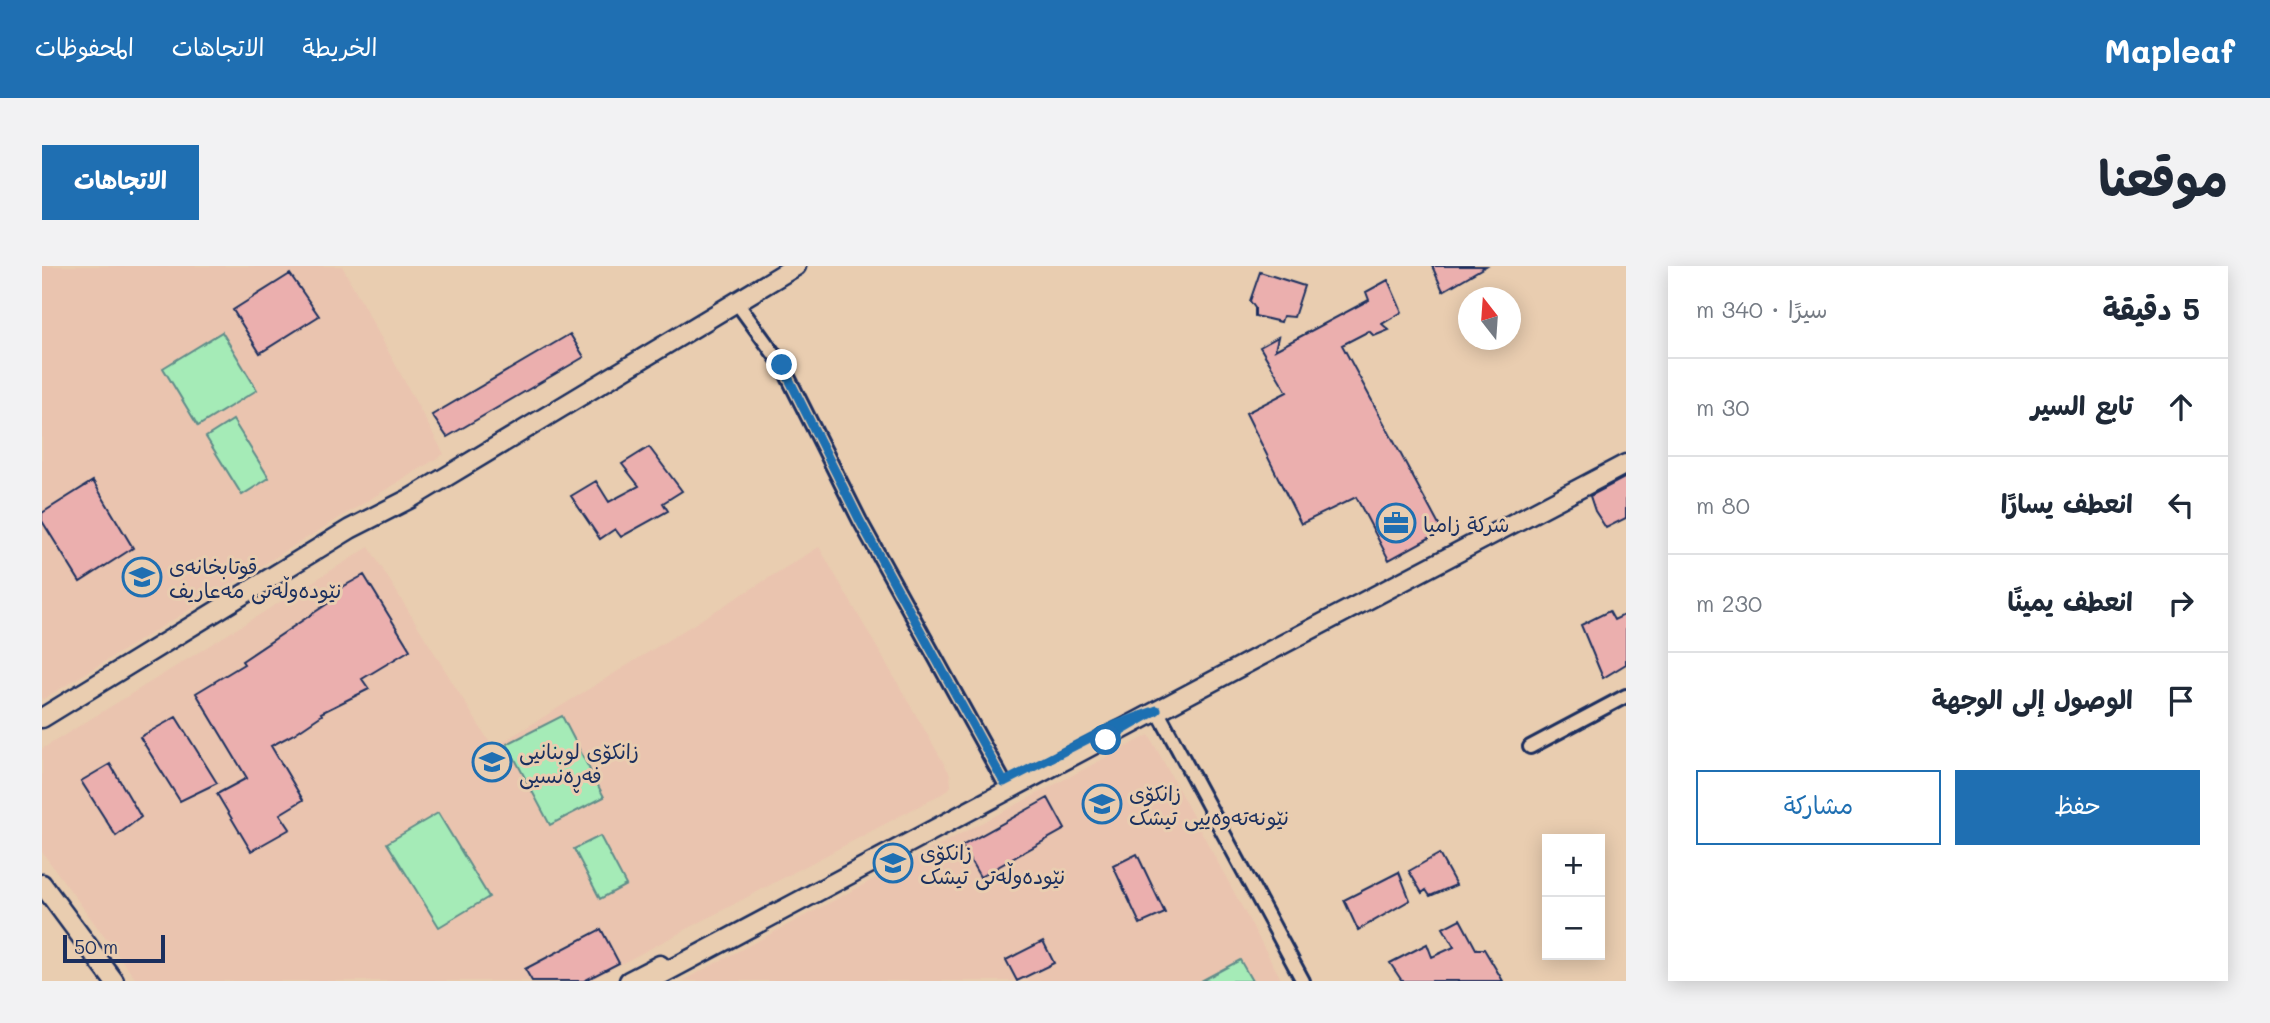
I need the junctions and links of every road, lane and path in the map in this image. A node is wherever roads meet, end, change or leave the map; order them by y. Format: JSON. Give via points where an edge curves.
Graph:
{"nodes":[{"id":1,"x":796,"y":266,"type":"edge"},
{"id":2,"x":737,"y":303,"type":"junction"},
{"id":3,"x":1626,"y":464,"type":"edge"},
{"id":4,"x":103,"y":686,"type":"junction"},
{"id":5,"x":1626,"y":696,"type":"edge"},
{"id":6,"x":1157,"y":710,"type":"junction"},
{"id":7,"x":42,"y":718,"type":"edge"},
{"id":8,"x":42,"y":729,"type":"edge"},
{"id":9,"x":1530,"y":747,"type":"dead end"},
{"id":10,"x":1004,"y":782,"type":"junction"},
{"id":11,"x":42,"y":884,"type":"edge"},
{"id":12,"x":114,"y":981,"type":"edge"},
{"id":13,"x":629,"y":981,"type":"edge"},
{"id":14,"x":649,"y":981,"type":"edge"},
{"id":15,"x":1303,"y":981,"type":"edge"}],
"edges":[{"from":1,"to":2,"type":"street"},
{"from":2,"to":4,"type":"street"},
{"from":2,"to":10,"type":"street","via":[[782,365],[860,521]]},
{"from":3,"to":6,"type":"street"},
{"from":4,"to":7,"type":"street"},
{"from":4,"to":8,"type":"street"},
{"from":5,"to":9,"type":"street"},
{"from":6,"to":10,"type":"street","via":[[1115,725]]},
{"from":6,"to":14,"type":"street"},
{"from":6,"to":15,"type":"street"},
{"from":10,"to":13,"type":"street"},
{"from":11,"to":12,"type":"street"}]}
